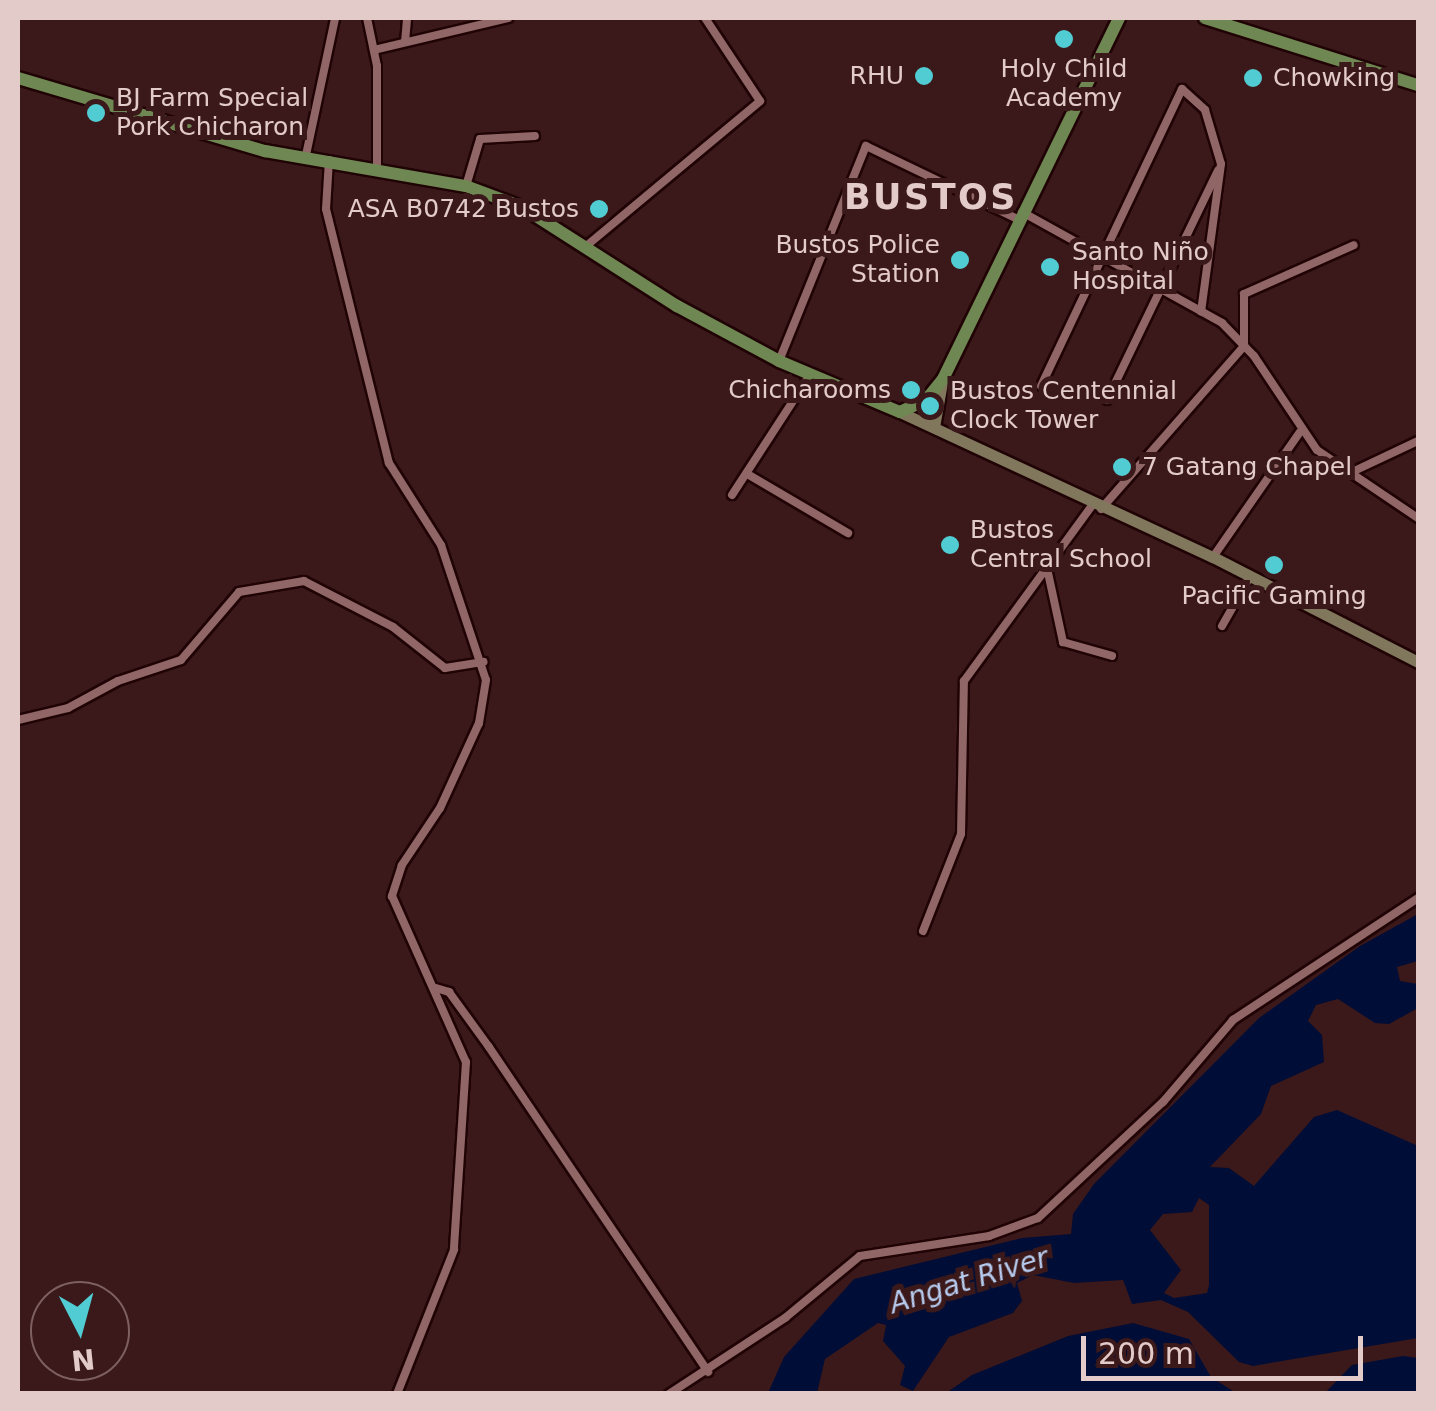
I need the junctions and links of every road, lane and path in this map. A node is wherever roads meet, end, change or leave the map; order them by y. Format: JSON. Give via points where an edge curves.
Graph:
{"nodes":[{"id":1,"x":335,"y":18,"type":"edge"},
{"id":2,"x":367,"y":18,"type":"edge"},
{"id":3,"x":408,"y":18,"type":"edge"},
{"id":4,"x":456,"y":18,"type":"edge"},
{"id":5,"x":508,"y":18,"type":"edge"},
{"id":6,"x":705,"y":18,"type":"edge"},
{"id":7,"x":1119,"y":18,"type":"edge"},
{"id":8,"x":1206,"y":18,"type":"edge"},
{"id":9,"x":455,"y":32,"type":"junction"},
{"id":10,"x":405,"y":42,"type":"junction"},
{"id":11,"x":374,"y":50,"type":"junction"},
{"id":12,"x":18,"y":78,"type":"edge"},
{"id":13,"x":1418,"y":84,"type":"edge"},
{"id":14,"x":535,"y":136,"type":"dead end"},
{"id":15,"x":306,"y":155,"type":"junction"},
{"id":16,"x":329,"y":160,"type":"junction"},
{"id":17,"x":1221,"y":164,"type":"junction"},
{"id":18,"x":376,"y":168,"type":"junction"},
{"id":19,"x":466,"y":186,"type":"junction"},
{"id":20,"x":1020,"y":216,"type":"junction"},
{"id":21,"x":1354,"y":245,"type":"dead end"},
{"id":22,"x":585,"y":247,"type":"junction"},
{"id":23,"x":1105,"y":254,"type":"junction"},
{"id":24,"x":1163,"y":286,"type":"junction"},
{"id":25,"x":1201,"y":312,"type":"junction"},
{"id":26,"x":1244,"y":346,"type":"junction"},
{"id":27,"x":779,"y":360,"type":"junction"},
{"id":28,"x":810,"y":374,"type":"junction"},
{"id":29,"x":943,"y":379,"type":"junction"},
{"id":30,"x":1041,"y":386,"type":"dead end"},
{"id":31,"x":1107,"y":400,"type":"dead end"},
{"id":32,"x":900,"y":412,"type":"junction"},
{"id":33,"x":934,"y":427,"type":"junction"},
{"id":34,"x":1300,"y":432,"type":"junction"},
{"id":35,"x":1418,"y":441,"type":"edge"},
{"id":36,"x":1352,"y":472,"type":"junction"},
{"id":37,"x":749,"y":475,"type":"junction"},
{"id":38,"x":732,"y":495,"type":"dead end"},
{"id":39,"x":1097,"y":506,"type":"junction"},
{"id":40,"x":1418,"y":518,"type":"edge"},
{"id":41,"x":848,"y":532,"type":"dead end"},
{"id":42,"x":1213,"y":557,"type":"junction"},
{"id":43,"x":1046,"y":568,"type":"junction"},
{"id":44,"x":1250,"y":576,"type":"junction"},
{"id":45,"x":1222,"y":626,"type":"dead end"},
{"id":46,"x":1112,"y":656,"type":"dead end"},
{"id":47,"x":484,"y":662,"type":"junction"},
{"id":48,"x":1418,"y":662,"type":"edge"},
{"id":49,"x":18,"y":720,"type":"edge"},
{"id":50,"x":1418,"y":898,"type":"edge"},
{"id":51,"x":923,"y":930,"type":"dead end"},
{"id":52,"x":436,"y":988,"type":"junction"},
{"id":53,"x":708,"y":1372,"type":"junction"},
{"id":54,"x":397,"y":1394,"type":"edge"},
{"id":55,"x":669,"y":1394,"type":"edge"}],
"edges":[{"from":1,"to":15,"type":"street"},
{"from":2,"to":11,"type":"street"},
{"from":3,"to":10,"type":"street"},
{"from":4,"to":9,"type":"street"},
{"from":5,"to":9,"type":"street"},
{"from":6,"to":22,"type":"street","via":[[760,101]]},
{"from":7,"to":20,"type":"main road"},
{"from":8,"to":13,"type":"main road"},
{"from":9,"to":10,"type":"street"},
{"from":10,"to":11,"type":"street"},
{"from":11,"to":18,"type":"street"},
{"from":12,"to":15,"type":"main road","via":[[202,134]]},
{"from":14,"to":19,"type":"street","via":[[480,139]]},
{"from":15,"to":16,"type":"main road"},
{"from":16,"to":18,"type":"main road"},
{"from":16,"to":47,"type":"street","via":[[326,209],[389,463],[440,545]]},
{"from":17,"to":23,"type":"street","via":[[1205,110],[1182,89]]},
{"from":17,"to":24,"type":"street"},
{"from":17,"to":25,"type":"street"},
{"from":18,"to":19,"type":"main road"},
{"from":19,"to":22,"type":"main road","via":[[522,207]]},
{"from":20,"to":23,"type":"street"},
{"from":20,"to":27,"type":"street","via":[[866,146]]},
{"from":20,"to":29,"type":"main road"},
{"from":21,"to":26,"type":"street","via":[[1244,294]]},
{"from":22,"to":27,"type":"main road"},
{"from":23,"to":24,"type":"street"},
{"from":23,"to":30,"type":"street"},
{"from":24,"to":25,"type":"street"},
{"from":24,"to":31,"type":"street"},
{"from":25,"to":26,"type":"street"},
{"from":26,"to":34,"type":"street"},
{"from":26,"to":39,"type":"street"},
{"from":27,"to":28,"type":"main road"},
{"from":28,"to":32,"type":"main road"},
{"from":28,"to":37,"type":"street"},
{"from":29,"to":32,"type":"main road","via":[[926,400]]},
{"from":29,"to":33,"type":"street"},
{"from":32,"to":33,"type":"street"},
{"from":33,"to":39,"type":"street"},
{"from":34,"to":36,"type":"street"},
{"from":34,"to":42,"type":"street"},
{"from":35,"to":36,"type":"street"},
{"from":36,"to":40,"type":"street"},
{"from":37,"to":38,"type":"street"},
{"from":37,"to":41,"type":"street"},
{"from":39,"to":42,"type":"street"},
{"from":39,"to":43,"type":"street"},
{"from":42,"to":44,"type":"street"},
{"from":43,"to":46,"type":"street","via":[[1062,642]]},
{"from":43,"to":51,"type":"street","via":[[960,692],[961,834]]},
{"from":44,"to":45,"type":"street"},
{"from":44,"to":48,"type":"street"},
{"from":47,"to":49,"type":"street","via":[[445,668],[393,627],[304,581],[239,592],[181,660],[118,680],[68,708]]},
{"from":47,"to":52,"type":"street","via":[[480,722],[392,896]]},
{"from":50,"to":53,"type":"street","via":[[1233,1020],[1163,1102],[1038,1218],[989,1236],[860,1256]]},
{"from":52,"to":53,"type":"street","via":[[449,992],[488,1046]]},
{"from":52,"to":54,"type":"street","via":[[466,1062],[454,1250]]},
{"from":53,"to":55,"type":"street"}]}
